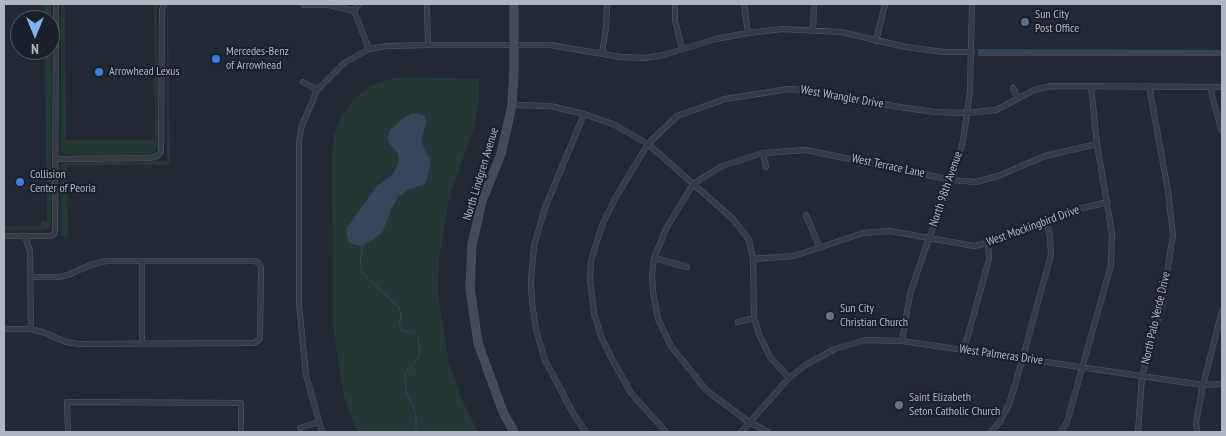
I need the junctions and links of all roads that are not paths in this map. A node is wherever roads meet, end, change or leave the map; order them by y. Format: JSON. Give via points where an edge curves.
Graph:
{"nodes":[{"id":1,"x":56,"y":4,"type":"edge"},
{"id":2,"x":159,"y":4,"type":"edge"},
{"id":3,"x":164,"y":4,"type":"edge"},
{"id":4,"x":359,"y":4,"type":"edge"},
{"id":5,"x":514,"y":4,"type":"edge"},
{"id":6,"x":675,"y":4,"type":"edge"},
{"id":7,"x":744,"y":4,"type":"edge"},
{"id":8,"x":814,"y":4,"type":"edge"},
{"id":9,"x":885,"y":4,"type":"edge"},
{"id":10,"x":972,"y":4,"type":"edge"},
{"id":11,"x":304,"y":5,"type":"edge"},
{"id":12,"x":427,"y":5,"type":"dead end"},
{"id":13,"x":607,"y":5,"type":"edge"},
{"id":14,"x":162,"y":10,"type":"junction"},
{"id":15,"x":354,"y":11,"type":"junction"},
{"id":16,"x":813,"y":30,"type":"junction"},
{"id":17,"x":748,"y":33,"type":"junction"},
{"id":18,"x":876,"y":41,"type":"junction"},
{"id":19,"x":514,"y":44,"type":"junction"},
{"id":20,"x":428,"y":45,"type":"junction"},
{"id":21,"x":369,"y":48,"type":"junction"},
{"id":22,"x":682,"y":49,"type":"junction"},
{"id":23,"x":972,"y":52,"type":"junction"},
{"id":24,"x":602,"y":54,"type":"junction"},
{"id":25,"x":640,"y":58,"type":"junction"},
{"id":26,"x":640,"y":67,"type":"dead end"},
{"id":27,"x":303,"y":82,"type":"dead end"},
{"id":28,"x":1090,"y":86,"type":"junction"},
{"id":29,"x":1149,"y":86,"type":"junction"},
{"id":30,"x":1222,"y":87,"type":"edge"},
{"id":31,"x":1013,"y":88,"type":"dead end"},
{"id":32,"x":1211,"y":88,"type":"junction"},
{"id":33,"x":317,"y":90,"type":"junction"},
{"id":34,"x":1018,"y":98,"type":"junction"},
{"id":35,"x":512,"y":105,"type":"junction"},
{"id":36,"x":967,"y":113,"type":"junction"},
{"id":37,"x":584,"y":114,"type":"junction"},
{"id":38,"x":1222,"y":131,"type":"edge"},
{"id":39,"x":648,"y":144,"type":"junction"},
{"id":40,"x":1097,"y":144,"type":"junction"},
{"id":41,"x":763,"y":153,"type":"junction"},
{"id":42,"x":56,"y":159,"type":"junction"},
{"id":43,"x":766,"y":166,"type":"dead end"},
{"id":44,"x":952,"y":180,"type":"junction"},
{"id":45,"x":693,"y":184,"type":"junction"},
{"id":46,"x":1108,"y":202,"type":"junction"},
{"id":47,"x":806,"y":215,"type":"dead end"},
{"id":48,"x":1047,"y":222,"type":"junction"},
{"id":49,"x":4,"y":236,"type":"edge"},
{"id":50,"x":25,"y":236,"type":"junction"},
{"id":51,"x":39,"y":236,"type":"junction"},
{"id":52,"x":929,"y":238,"type":"junction"},
{"id":53,"x":988,"y":244,"type":"junction"},
{"id":54,"x":820,"y":248,"type":"junction"},
{"id":55,"x":30,"y":251,"type":"junction"},
{"id":56,"x":654,"y":258,"type":"junction"},
{"id":57,"x":753,"y":259,"type":"junction"},
{"id":58,"x":142,"y":261,"type":"junction"},
{"id":59,"x":687,"y":267,"type":"dead end"},
{"id":60,"x":31,"y":277,"type":"junction"},
{"id":61,"x":1222,"y":311,"type":"edge"},
{"id":62,"x":754,"y":318,"type":"junction"},
{"id":63,"x":738,"y":322,"type":"dead end"},
{"id":64,"x":4,"y":329,"type":"edge"},
{"id":65,"x":31,"y":330,"type":"junction"},
{"id":66,"x":902,"y":341,"type":"junction"},
{"id":67,"x":142,"y":343,"type":"junction"},
{"id":68,"x":964,"y":350,"type":"junction"},
{"id":69,"x":1023,"y":359,"type":"junction"},
{"id":70,"x":1082,"y":367,"type":"junction"},
{"id":71,"x":1142,"y":376,"type":"junction"},
{"id":72,"x":789,"y":378,"type":"junction"},
{"id":73,"x":1222,"y":384,"type":"edge"},
{"id":74,"x":1203,"y":385,"type":"junction"},
{"id":75,"x":318,"y":422,"type":"junction"},
{"id":76,"x":749,"y":422,"type":"junction"},
{"id":77,"x":300,"y":428,"type":"dead end"},
{"id":78,"x":68,"y":432,"type":"edge"},
{"id":79,"x":242,"y":432,"type":"edge"},
{"id":80,"x":322,"y":432,"type":"edge"},
{"id":81,"x":514,"y":432,"type":"edge"},
{"id":82,"x":586,"y":432,"type":"edge"},
{"id":83,"x":666,"y":432,"type":"edge"},
{"id":84,"x":741,"y":432,"type":"edge"},
{"id":85,"x":768,"y":432,"type":"edge"},
{"id":86,"x":991,"y":432,"type":"edge"},
{"id":87,"x":1061,"y":432,"type":"edge"},
{"id":88,"x":1138,"y":432,"type":"edge"},
{"id":89,"x":1197,"y":432,"type":"edge"}],
"edges":[{"from":1,"to":42,"type":"street"},
{"from":2,"to":14,"type":"street"},
{"from":3,"to":14,"type":"street"},
{"from":4,"to":15,"type":"street"},
{"from":5,"to":19,"type":"street","name":"North Lindgren Avenue"},
{"from":6,"to":22,"type":"street","via":[[674,20]]},
{"from":7,"to":17,"type":"street"},
{"from":8,"to":16,"type":"street"},
{"from":9,"to":18,"type":"street"},
{"from":10,"to":23,"type":"street","name":"North 98th Avenue"},
{"from":11,"to":15,"type":"street","via":[[328,5]]},
{"from":12,"to":20,"type":"street"},
{"from":13,"to":24,"type":"street"},
{"from":14,"to":42,"type":"street","via":[[162,145],[159,154],[150,158]]},
{"from":15,"to":21,"type":"street"},
{"from":16,"to":17,"type":"street"},
{"from":16,"to":18,"type":"street","via":[[841,32]]},
{"from":17,"to":22,"type":"street"},
{"from":18,"to":23,"type":"street","via":[[943,52]]},
{"from":19,"to":20,"type":"street"},
{"from":19,"to":24,"type":"street","via":[[550,45]]},
{"from":19,"to":35,"type":"street","name":"North Lindgren Avenue"},
{"from":20,"to":21,"type":"street"},
{"from":21,"to":33,"type":"street","via":[[344,63]]},
{"from":22,"to":25,"type":"street"},
{"from":23,"to":36,"type":"street","name":"North 98th Avenue"},
{"from":24,"to":25,"type":"street"},
{"from":25,"to":26,"type":"street"},
{"from":27,"to":33,"type":"street"},
{"from":28,"to":29,"type":"street","name":"West Wrangler Drive"},
{"from":28,"to":34,"type":"street","name":"West Wrangler Drive","via":[[1052,86]]},
{"from":28,"to":40,"type":"street"},
{"from":29,"to":32,"type":"street","name":"West Wrangler Drive"},
{"from":29,"to":71,"type":"street","name":"North Palo Verde Drive","via":[[1173,234],[1162,305]]},
{"from":30,"to":32,"type":"street","name":"West Wrangler Drive"},
{"from":31,"to":34,"type":"street"},
{"from":32,"to":38,"type":"street"},
{"from":33,"to":75,"type":"street","via":[[301,128],[299,142],[299,304],[306,375]]},
{"from":34,"to":36,"type":"street","name":"West Wrangler Drive","via":[[996,110]]},
{"from":35,"to":37,"type":"street","via":[[550,106]]},
{"from":35,"to":81,"type":"street","name":"North Lindgren Avenue","via":[[501,154],[482,201],[472,245],[470,288],[478,343],[503,412]]},
{"from":36,"to":39,"type":"street","name":"West Wrangler Drive","via":[[899,108],[817,91],[789,89],[725,98],[677,116]]},
{"from":36,"to":44,"type":"street","name":"North 98th Avenue"},
{"from":37,"to":39,"type":"street","via":[[613,124]]},
{"from":37,"to":82,"type":"street","via":[[545,208],[534,246],[532,303],[544,358]]},
{"from":39,"to":45,"type":"street"},
{"from":39,"to":83,"type":"street","name":"West Wrangler Drive","via":[[603,223],[591,261],[590,279],[594,313],[611,357],[632,393]]},
{"from":40,"to":44,"type":"street","name":"West Terrace Lane","via":[[1045,156],[976,182]]},
{"from":40,"to":46,"type":"street"},
{"from":41,"to":43,"type":"street"},
{"from":41,"to":44,"type":"street","name":"West Terrace Lane","via":[[806,150]]},
{"from":41,"to":45,"type":"street","name":"West Terrace Lane","via":[[722,166]]},
{"from":42,"to":51,"type":"street","via":[[56,228],[54,234]]},
{"from":44,"to":52,"type":"street","name":"North 98th Avenue"},
{"from":45,"to":56,"type":"street","via":[[667,227]]},
{"from":45,"to":57,"type":"street","via":[[733,220],[749,240]]},
{"from":46,"to":48,"type":"street","name":"West Mockingbird Drive","via":[[1070,211]]},
{"from":46,"to":70,"type":"street","via":[[1111,265]]},
{"from":47,"to":54,"type":"street"},
{"from":48,"to":53,"type":"street","name":"West Mockingbird Drive"},
{"from":48,"to":69,"type":"street","via":[[1051,255]]},
{"from":49,"to":50,"type":"street"},
{"from":50,"to":51,"type":"street"},
{"from":50,"to":55,"type":"street"},
{"from":51,"to":55,"type":"street"},
{"from":52,"to":53,"type":"street","name":"West Mockingbird Drive","via":[[963,245]]},
{"from":52,"to":54,"type":"street","name":"West Mockingbird Drive","via":[[890,231],[863,233]]},
{"from":52,"to":66,"type":"street","name":"North 98th Avenue","via":[[910,294]]},
{"from":53,"to":68,"type":"street","via":[[989,259]]},
{"from":54,"to":57,"type":"street","name":"West Mockingbird Drive","via":[[794,256]]},
{"from":55,"to":60,"type":"street"},
{"from":56,"to":59,"type":"street"},
{"from":56,"to":76,"type":"street","via":[[652,292],[658,319],[671,346],[707,391]]},
{"from":57,"to":62,"type":"street"},
{"from":58,"to":60,"type":"street","via":[[101,262],[68,275]]},
{"from":58,"to":67,"type":"street"},
{"from":58,"to":67,"type":"street","via":[[253,261],[261,268],[259,341]]},
{"from":60,"to":65,"type":"street"},
{"from":61,"to":74,"type":"street"},
{"from":62,"to":63,"type":"street"},
{"from":62,"to":72,"type":"street","via":[[770,357]]},
{"from":64,"to":65,"type":"street"},
{"from":65,"to":67,"type":"street","via":[[74,343]]},
{"from":66,"to":68,"type":"street","name":"West Palmeras Drive"},
{"from":66,"to":72,"type":"street","name":"West Palmeras Drive","via":[[865,340],[841,347],[807,364]]},
{"from":68,"to":69,"type":"street","name":"West Palmeras Drive"},
{"from":69,"to":70,"type":"street","name":"West Palmeras Drive"},
{"from":69,"to":86,"type":"street","via":[[1009,404]]},
{"from":70,"to":71,"type":"street","name":"West Palmeras Drive"},
{"from":70,"to":87,"type":"street","via":[[1067,422]]},
{"from":71,"to":74,"type":"street","name":"West Palmeras Drive"},
{"from":71,"to":88,"type":"street","name":"North Palo Verde Drive"},
{"from":72,"to":76,"type":"street","name":"West Palmeras Drive"},
{"from":73,"to":74,"type":"street","name":"West Palmeras Drive"},
{"from":74,"to":89,"type":"street"},
{"from":75,"to":77,"type":"street"},
{"from":75,"to":80,"type":"street"},
{"from":76,"to":84,"type":"street","name":"West Palmeras Drive"},
{"from":76,"to":85,"type":"street"},
{"from":78,"to":79,"type":"street","via":[[67,402],[241,403]]}]}
